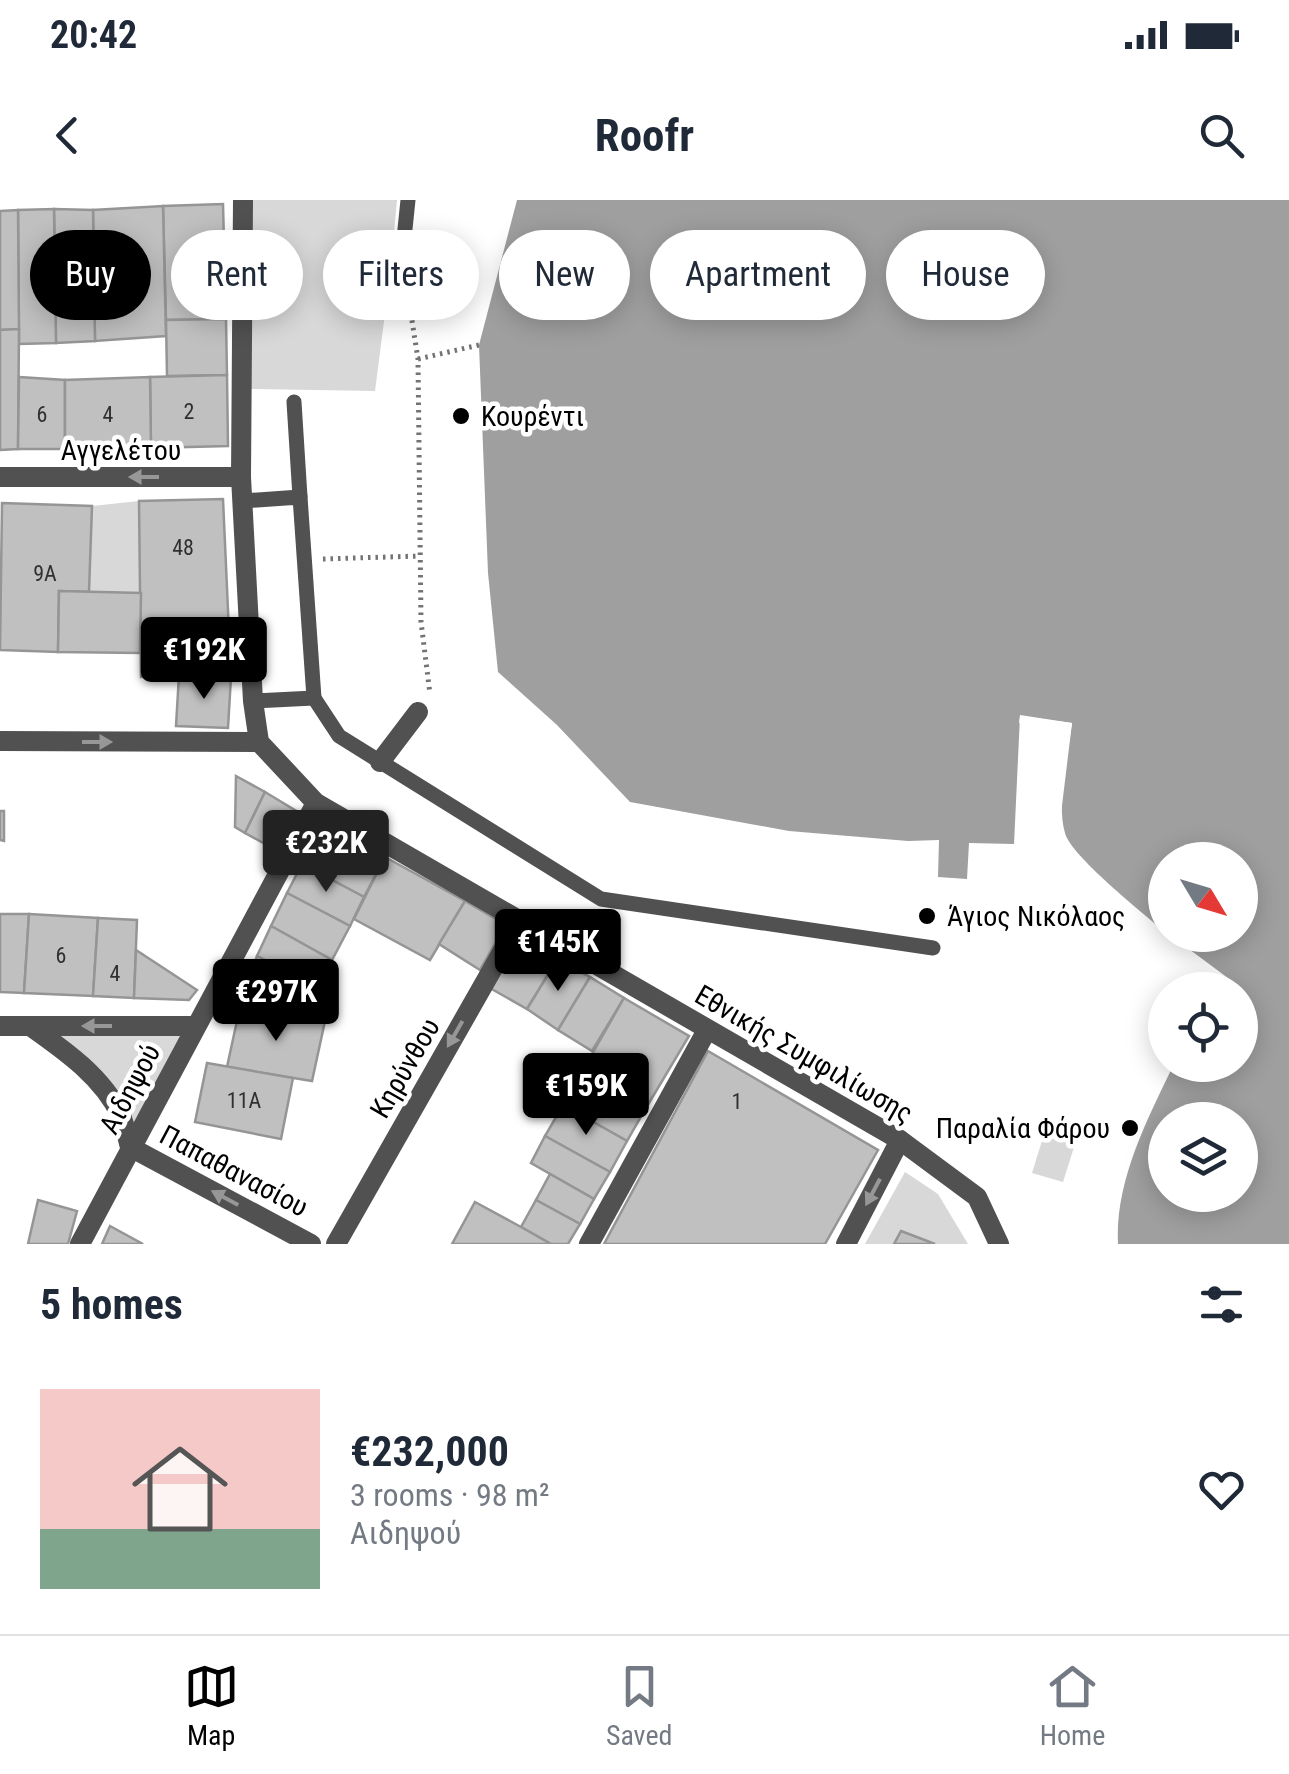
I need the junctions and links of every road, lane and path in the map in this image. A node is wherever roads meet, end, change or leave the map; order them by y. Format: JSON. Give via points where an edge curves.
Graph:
{"nodes":[{"id":1,"x":242,"y":200,"type":"edge"},
{"id":2,"x":408,"y":200,"type":"edge"},
{"id":3,"x":405,"y":230,"type":"edge"},
{"id":4,"x":412,"y":320,"type":"edge"},
{"id":5,"x":480,"y":345,"type":"dead end"},
{"id":6,"x":418,"y":359,"type":"junction"},
{"id":7,"x":294,"y":402,"type":"dead end"},
{"id":8,"x":0,"y":477,"type":"edge"},
{"id":9,"x":241,"y":477,"type":"junction"},
{"id":10,"x":300,"y":498,"type":"junction"},
{"id":11,"x":242,"y":501,"type":"junction"},
{"id":12,"x":420,"y":556,"type":"junction"},
{"id":13,"x":304,"y":560,"type":"junction"},
{"id":14,"x":314,"y":698,"type":"junction"},
{"id":15,"x":254,"y":700,"type":"junction"},
{"id":16,"x":424,"y":703,"type":"joint"},
{"id":17,"x":0,"y":742,"type":"edge"},
{"id":18,"x":259,"y":742,"type":"junction"},
{"id":19,"x":380,"y":762,"type":"junction"},
{"id":20,"x":316,"y":803,"type":"junction"},
{"id":21,"x":521,"y":919,"type":"junction"},
{"id":22,"x":933,"y":948,"type":"dead end"},
{"id":23,"x":0,"y":1026,"type":"edge"},
{"id":24,"x":30,"y":1026,"type":"junction"},
{"id":25,"x":195,"y":1026,"type":"junction"},
{"id":26,"x":707,"y":1030,"type":"junction"},
{"id":27,"x":900,"y":1140,"type":"junction"},
{"id":28,"x":130,"y":1147,"type":"junction"},
{"id":29,"x":80,"y":1244,"type":"edge"},
{"id":30,"x":311,"y":1244,"type":"edge"},
{"id":31,"x":336,"y":1244,"type":"edge"},
{"id":32,"x":589,"y":1244,"type":"edge"},
{"id":33,"x":846,"y":1244,"type":"edge"},
{"id":34,"x":999,"y":1244,"type":"edge"}],
"edges":[{"from":1,"to":9,"type":"street"},
{"from":2,"to":3,"type":"lane"},
{"from":4,"to":6,"type":"path"},
{"from":5,"to":6,"type":"path"},
{"from":6,"to":12,"type":"path"},
{"from":7,"to":10,"type":"lane"},
{"from":9,"to":8,"type":"street","name":"Αγγελέτου","one_way":true},
{"from":9,"to":11,"type":"street"},
{"from":10,"to":11,"type":"lane"},
{"from":10,"to":13,"type":"lane"},
{"from":11,"to":15,"type":"street"},
{"from":12,"to":13,"type":"path"},
{"from":12,"to":16,"type":"path"},
{"from":13,"to":14,"type":"lane"},
{"from":14,"to":15,"type":"lane"},
{"from":14,"to":19,"type":"lane","via":[[339,736]]},
{"from":15,"to":18,"type":"street"},
{"from":16,"to":19,"type":"street"},
{"from":17,"to":18,"type":"street","one_way":true},
{"from":18,"to":20,"type":"street","name":"Εθνικής Συμφιλίωσης"},
{"from":19,"to":22,"type":"lane","via":[[600,900]]},
{"from":20,"to":21,"type":"street","name":"Εθνικής Συμφιλίωσης"},
{"from":20,"to":25,"type":"street","name":"Αιδηψού"},
{"from":21,"to":26,"type":"street","name":"Εθνικής Συμφιλίωσης"},
{"from":21,"to":31,"type":"street","name":"Κηρύνθου","one_way":true},
{"from":23,"to":24,"type":"street"},
{"from":25,"to":24,"type":"street","one_way":true},
{"from":24,"to":28,"type":"street","via":[[101,1087],[121,1115]]},
{"from":25,"to":28,"type":"street","name":"Αιδηψού"},
{"from":26,"to":27,"type":"street","name":"Εθνικής Συμφιλίωσης"},
{"from":26,"to":32,"type":"street"},
{"from":27,"to":33,"type":"street","one_way":true},
{"from":27,"to":34,"type":"street","name":"Εθνικής Συμφιλίωσης","via":[[977,1197]]},
{"from":28,"to":29,"type":"street","name":"Αιδηψού"},
{"from":30,"to":28,"type":"street","name":"Παπαθανασίου","one_way":true}]}
